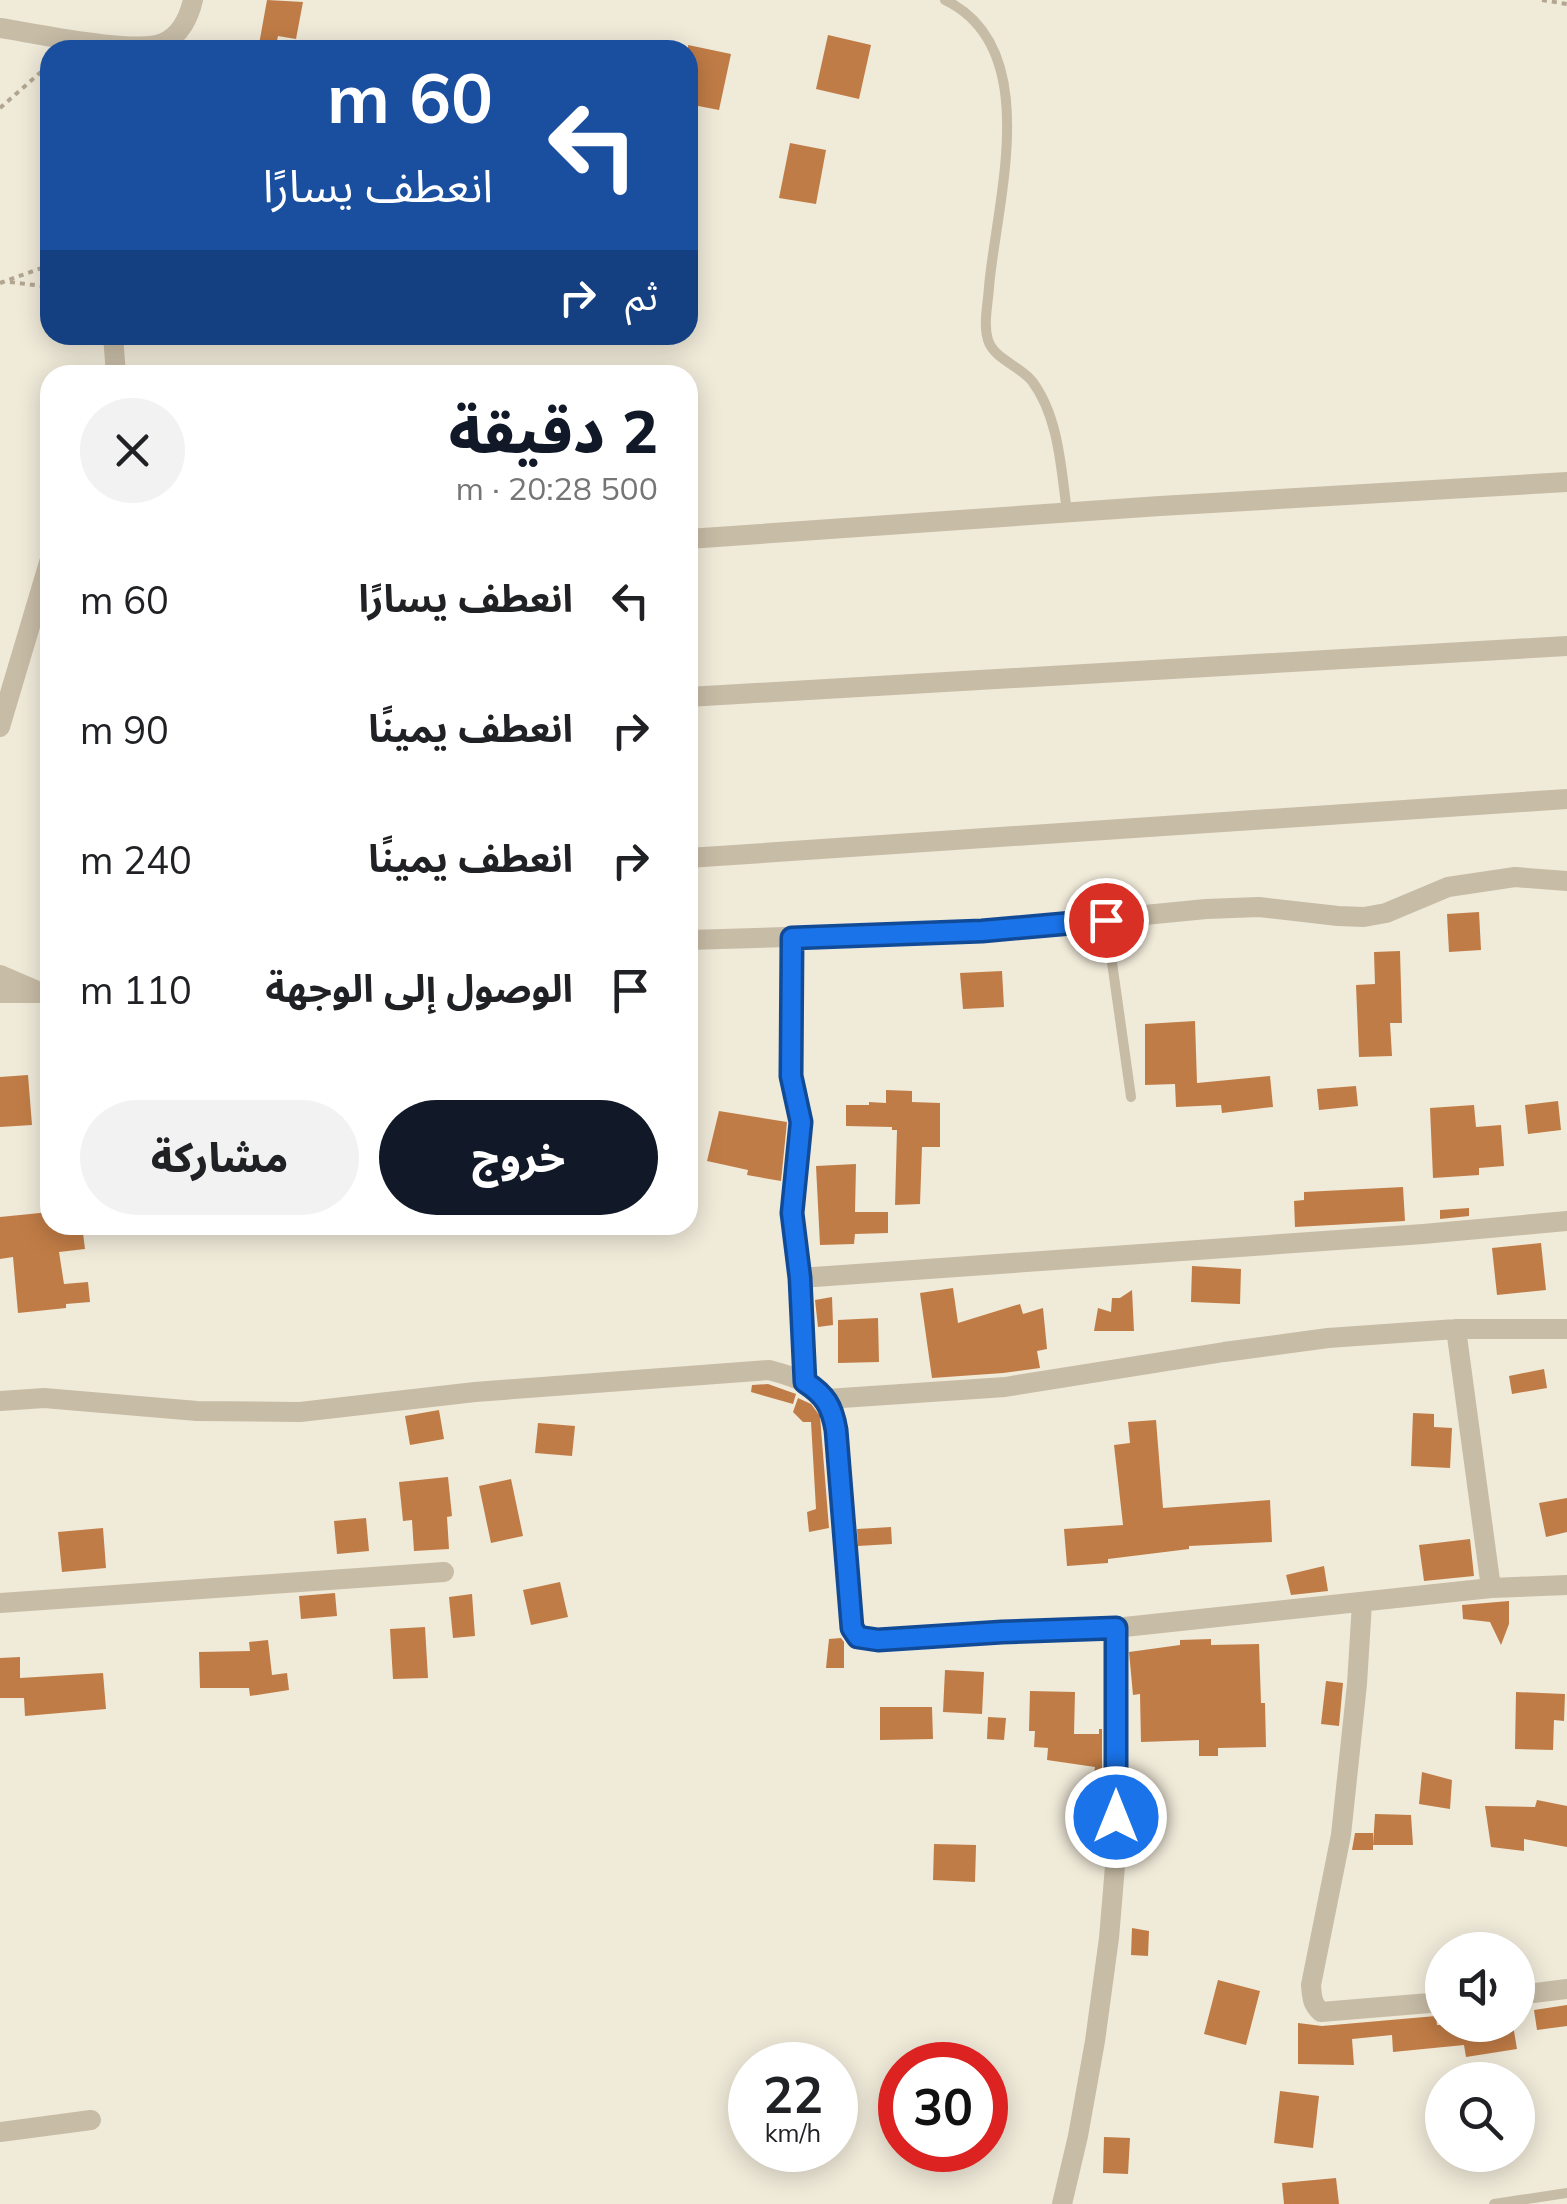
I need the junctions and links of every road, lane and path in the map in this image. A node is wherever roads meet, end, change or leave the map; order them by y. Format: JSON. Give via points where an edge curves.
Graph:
{"nodes":[{"id":1,"x":194,"y":0,"type":"edge"},
{"id":2,"x":945,"y":0,"type":"edge"},
{"id":3,"x":1542,"y":0,"type":"edge"},
{"id":4,"x":1567,"y":4,"type":"edge"},
{"id":5,"x":0,"y":28,"type":"edge"},
{"id":6,"x":79,"y":40,"type":"edge"},
{"id":7,"x":168,"y":40,"type":"edge"},
{"id":8,"x":40,"y":73,"type":"edge"},
{"id":9,"x":0,"y":108,"type":"edge"},
{"id":10,"x":40,"y":269,"type":"edge"},
{"id":11,"x":3,"y":282,"type":"edge"},
{"id":12,"x":40,"y":286,"type":"edge"},
{"id":13,"x":1567,"y":482,"type":"edge"},
{"id":14,"x":1066,"y":512,"type":"junction"},
{"id":15,"x":698,"y":538,"type":"edge"},
{"id":16,"x":40,"y":592,"type":"edge"},
{"id":17,"x":1567,"y":646,"type":"edge"},
{"id":18,"x":698,"y":696,"type":"edge"},
{"id":19,"x":0,"y":726,"type":"edge"},
{"id":20,"x":1567,"y":799,"type":"edge"},
{"id":21,"x":698,"y":857,"type":"edge"},
{"id":22,"x":1567,"y":881,"type":"edge"},
{"id":23,"x":1106,"y":920,"type":"junction"},
{"id":24,"x":792,"y":938,"type":"junction"},
{"id":25,"x":698,"y":940,"type":"edge"},
{"id":26,"x":0,"y":974,"type":"edge"},
{"id":27,"x":40,"y":991,"type":"edge"},
{"id":28,"x":0,"y":993,"type":"edge"},
{"id":29,"x":40,"y":993,"type":"edge"},
{"id":30,"x":1131,"y":1097,"type":"dead end"},
{"id":31,"x":1567,"y":1221,"type":"edge"},
{"id":32,"x":800,"y":1278,"type":"junction"},
{"id":33,"x":1456,"y":1329,"type":"junction"},
{"id":34,"x":1566,"y":1335,"type":"edge"},
{"id":35,"x":805,"y":1382,"type":"junction"},
{"id":36,"x":827,"y":1400,"type":"junction"},
{"id":37,"x":0,"y":1401,"type":"edge"},
{"id":38,"x":444,"y":1572,"type":"dead end"},
{"id":39,"x":1567,"y":1585,"type":"edge"},
{"id":40,"x":1491,"y":1588,"type":"junction"},
{"id":41,"x":0,"y":1603,"type":"edge"},
{"id":42,"x":1362,"y":1603,"type":"junction"},
{"id":43,"x":1116,"y":1628,"type":"junction"},
{"id":44,"x":1567,"y":1989,"type":"edge"},
{"id":45,"x":1535,"y":1992,"type":"edge"},
{"id":46,"x":1425,"y":2003,"type":"edge"},
{"id":47,"x":91,"y":2120,"type":"dead end"},
{"id":48,"x":0,"y":2132,"type":"edge"},
{"id":49,"x":1567,"y":2193,"type":"edge"},
{"id":50,"x":1062,"y":2204,"type":"edge"},
{"id":51,"x":1494,"y":2204,"type":"edge"}],
"edges":[{"from":1,"to":7,"type":"street"},
{"from":2,"to":14,"type":"lane","via":[[986,35],[1005,87],[1007,148],[988,340],[1044,401]]},
{"from":3,"to":4,"type":"path"},
{"from":5,"to":6,"type":"street"},
{"from":8,"to":9,"type":"path"},
{"from":10,"to":11,"type":"path"},
{"from":11,"to":12,"type":"path"},
{"from":13,"to":14,"type":"street"},
{"from":14,"to":15,"type":"street"},
{"from":16,"to":19,"type":"street"},
{"from":17,"to":18,"type":"street"},
{"from":20,"to":21,"type":"street"},
{"from":22,"to":23,"type":"street","via":[[1515,878],[1448,887],[1364,917],[1259,907]]},
{"from":23,"to":24,"type":"street"},
{"from":23,"to":30,"type":"lane"},
{"from":24,"to":25,"type":"street"},
{"from":24,"to":32,"type":"street","via":[[791,1076],[801,1122],[792,1213]]},
{"from":26,"to":27,"type":"street"},
{"from":28,"to":29,"type":"street"},
{"from":31,"to":32,"type":"street"},
{"from":32,"to":35,"type":"street"},
{"from":33,"to":34,"type":"street"},
{"from":33,"to":36,"type":"street","via":[[1328,1338],[1005,1387]]},
{"from":33,"to":40,"type":"street"},
{"from":35,"to":36,"type":"street"},
{"from":35,"to":37,"type":"street","via":[[768,1370],[300,1412]]},
{"from":36,"to":43,"type":"street","via":[[836,1430],[850,1614],[858,1637]]},
{"from":38,"to":41,"type":"street"},
{"from":39,"to":40,"type":"street"},
{"from":40,"to":42,"type":"street"},
{"from":42,"to":43,"type":"street"},
{"from":42,"to":46,"type":"street","via":[[1341,1835],[1312,1998],[1321,2012]]},
{"from":43,"to":50,"type":"street","via":[[1116,1854],[1109,1938]]},
{"from":44,"to":45,"type":"street"},
{"from":47,"to":48,"type":"street"},
{"from":49,"to":51,"type":"lane"}]}
